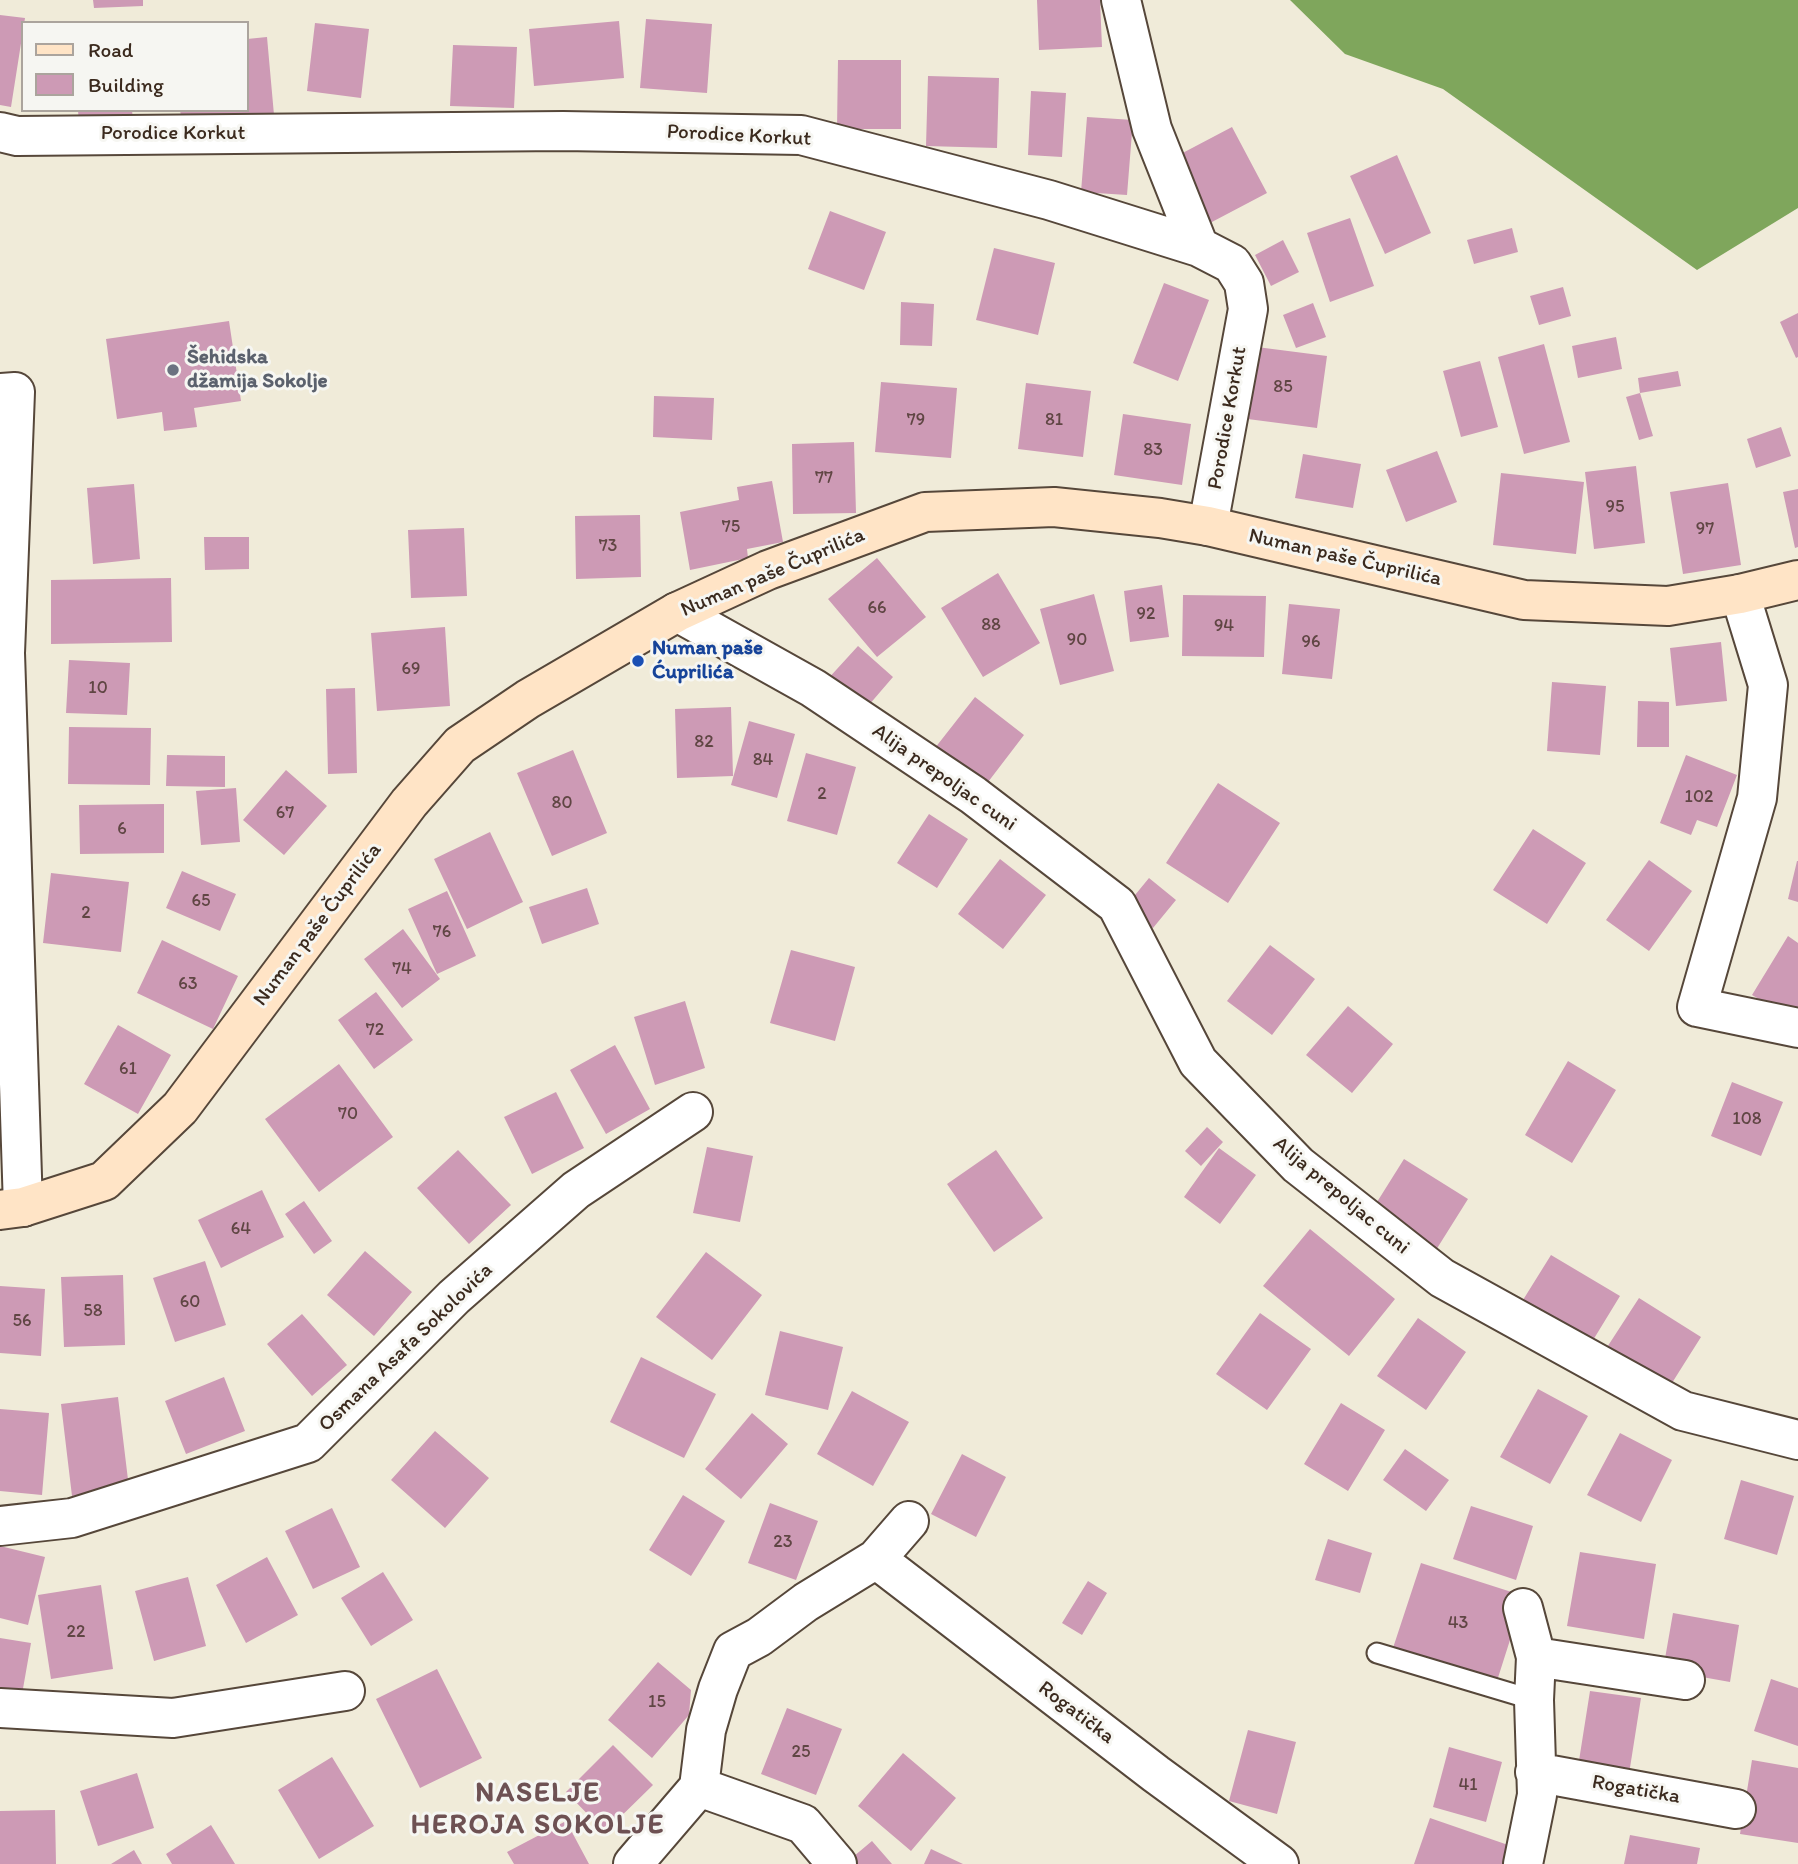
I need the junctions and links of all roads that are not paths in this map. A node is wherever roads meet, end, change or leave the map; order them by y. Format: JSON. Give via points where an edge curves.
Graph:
{"nodes":[{"id":1,"x":1121,"y":0,"type":"edge"},
{"id":2,"x":0,"y":131,"type":"edge"},
{"id":3,"x":1199,"y":247,"type":"junction"},
{"id":4,"x":0,"y":393,"type":"edge"},
{"id":5,"x":1208,"y":526,"type":"junction"},
{"id":6,"x":1798,"y":580,"type":"edge"},
{"id":7,"x":1740,"y":594,"type":"junction"},
{"id":8,"x":677,"y":612,"type":"junction"},
{"id":9,"x":3,"y":654,"type":"edge"},
{"id":10,"x":1798,"y":1028,"type":"edge"},
{"id":11,"x":693,"y":1112,"type":"dead end"},
{"id":12,"x":11,"y":1208,"type":"edge"},
{"id":13,"x":1798,"y":1440,"type":"edge"},
{"id":14,"x":909,"y":1521,"type":"dead end"},
{"id":15,"x":0,"y":1526,"type":"edge"},
{"id":16,"x":876,"y":1559,"type":"junction"},
{"id":17,"x":1524,"y":1608,"type":"dead end"},
{"id":18,"x":1377,"y":1653,"type":"dead end"},
{"id":19,"x":1536,"y":1657,"type":"junction"},
{"id":20,"x":1685,"y":1679,"type":"dead end"},
{"id":21,"x":345,"y":1690,"type":"dead end"},
{"id":22,"x":1534,"y":1700,"type":"junction"},
{"id":23,"x":0,"y":1708,"type":"edge"},
{"id":24,"x":1535,"y":1772,"type":"junction"},
{"id":25,"x":699,"y":1787,"type":"junction"},
{"id":26,"x":1736,"y":1809,"type":"dead end"},
{"id":27,"x":633,"y":1864,"type":"edge"},
{"id":28,"x":837,"y":1864,"type":"edge"},
{"id":29,"x":1279,"y":1864,"type":"edge"},
{"id":30,"x":1523,"y":1864,"type":"edge"}],
"edges":[{"from":1,"to":3,"type":"street","via":[[1152,129]]},
{"from":2,"to":3,"type":"street","name":"Porodice Korkut","via":[[17,136],[563,131],[802,135],[1049,200]]},
{"from":3,"to":5,"type":"street","name":"Porodice Korkut","via":[[1232,264],[1244,283],[1248,309]]},
{"from":4,"to":9,"type":"street","via":[[15,392]]},
{"from":5,"to":7,"type":"street","name":"Numan paše Čuprilića","via":[[1524,600],[1668,606]]},
{"from":5,"to":8,"type":"street","name":"Numan paše Čuprilića","via":[[1054,507],[925,512],[768,570]]},
{"from":6,"to":7,"type":"street","name":"Numan paše Čuprilića"},
{"from":7,"to":10,"type":"street","via":[[1768,685],[1757,798],[1697,1007]]},
{"from":8,"to":12,"type":"street","name":"Numan paše Čuprilića","via":[[528,699],[460,745],[409,803],[180,1108],[104,1181]]},
{"from":8,"to":13,"type":"street","name":"Alija prepoljac cuni","via":[[825,696],[973,795],[1117,905],[1198,1062],[1298,1165],[1442,1278],[1683,1411]]},
{"from":9,"to":12,"type":"street"},
{"from":11,"to":15,"type":"street","name":"Osmana Asafa Sokolovića","via":[[576,1190],[454,1297],[308,1443],[72,1518]]},
{"from":14,"to":16,"type":"street"},
{"from":16,"to":25,"type":"street","via":[[733,1651],[706,1730]]},
{"from":16,"to":29,"type":"street","name":"Rogatička"},
{"from":17,"to":19,"type":"street"},
{"from":18,"to":22,"type":"lane"},
{"from":19,"to":20,"type":"street"},
{"from":19,"to":22,"type":"street"},
{"from":21,"to":23,"type":"street","via":[[173,1718]]},
{"from":22,"to":24,"type":"street"},
{"from":24,"to":26,"type":"street","name":"Rogatička"},
{"from":24,"to":30,"type":"street","via":[[1537,1795]]},
{"from":25,"to":27,"type":"street"},
{"from":25,"to":28,"type":"street","via":[[803,1824]]}]}
